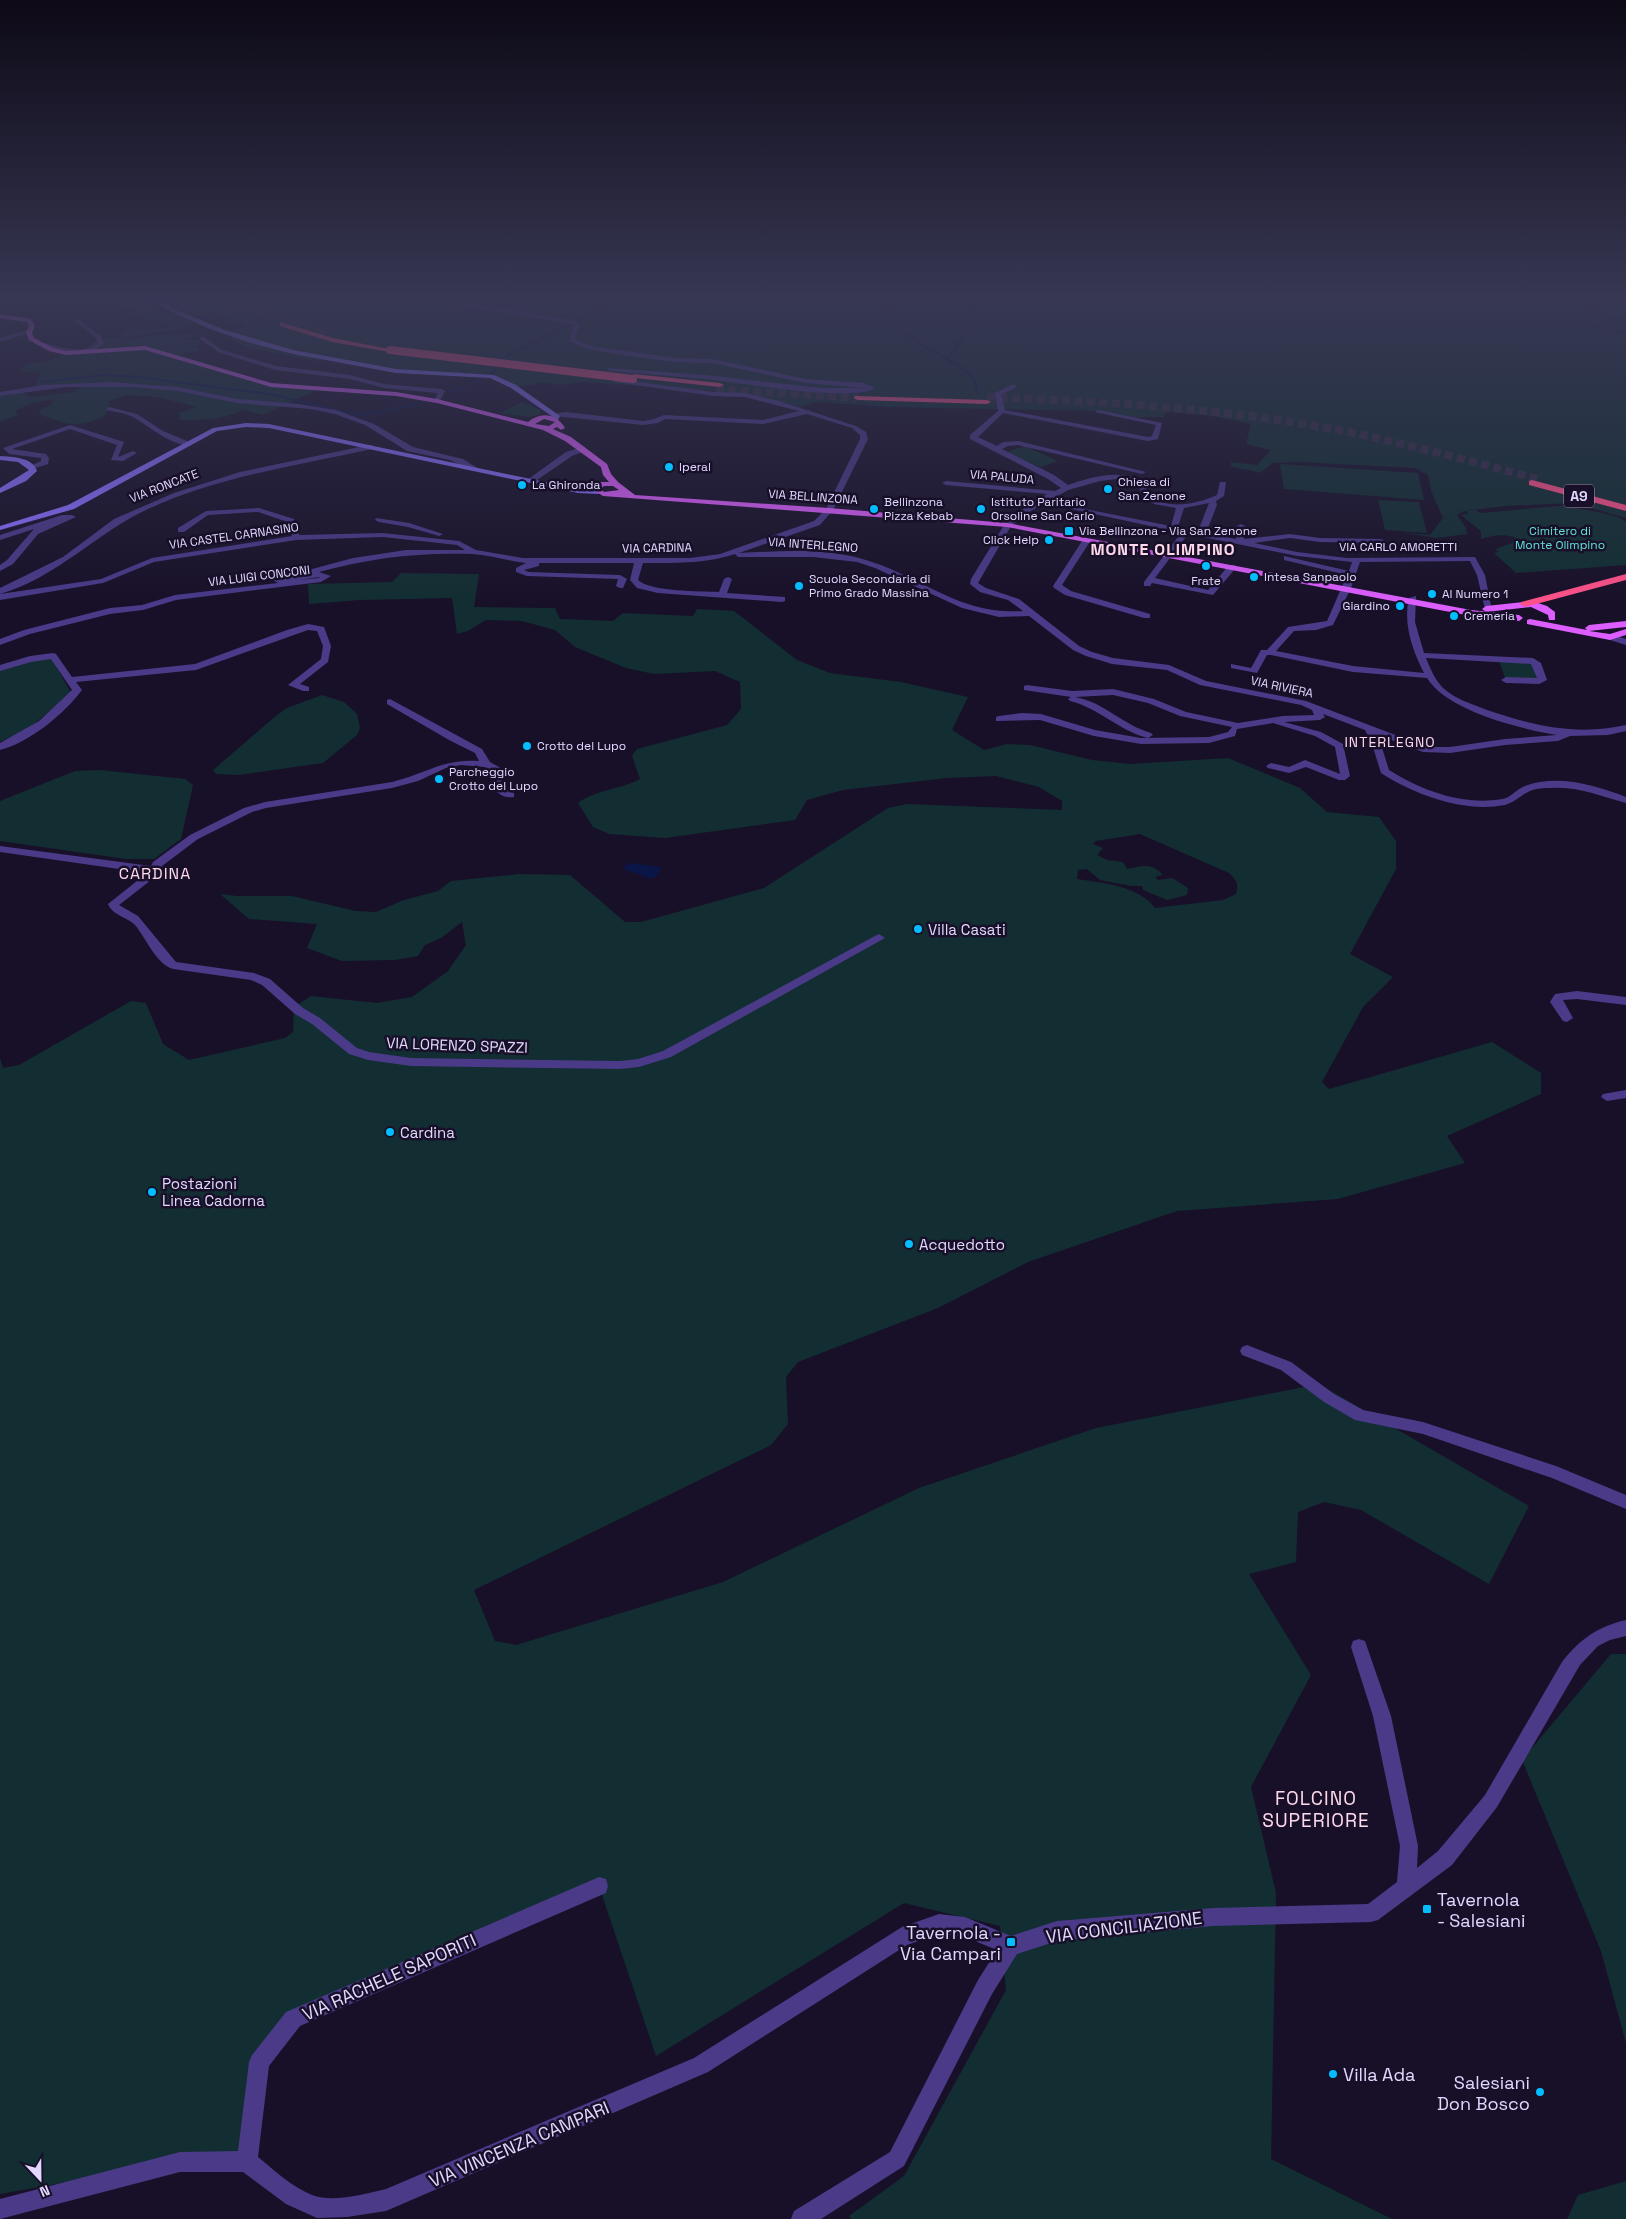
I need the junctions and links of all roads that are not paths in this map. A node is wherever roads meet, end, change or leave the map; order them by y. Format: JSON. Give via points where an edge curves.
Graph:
{"nodes":[{"id":1,"x":228,"y":399,"type":"edge"},
{"id":2,"x":420,"y":399,"type":"edge"},
{"id":3,"x":529,"y":399,"type":"edge"},
{"id":4,"x":758,"y":399,"type":"edge"},
{"id":5,"x":925,"y":399,"type":"edge"},
{"id":6,"x":998,"y":399,"type":"edge"},
{"id":7,"x":987,"y":400,"type":"tunnel mouth"},
{"id":8,"x":437,"y":401,"type":"joint"},
{"id":9,"x":109,"y":409,"type":"dead end"},
{"id":10,"x":546,"y":410,"type":"junction"},
{"id":11,"x":1002,"y":410,"type":"junction"},
{"id":12,"x":806,"y":412,"type":"junction"},
{"id":13,"x":1098,"y":412,"type":"dead end"},
{"id":14,"x":539,"y":418,"type":"junction"},
{"id":15,"x":556,"y":419,"type":"junction"},
{"id":16,"x":514,"y":420,"type":"junction"},
{"id":17,"x":532,"y":425,"type":"junction"},
{"id":18,"x":544,"y":428,"type":"junction"},
{"id":19,"x":568,"y":439,"type":"junction"},
{"id":20,"x":188,"y":443,"type":"junction"},
{"id":21,"x":356,"y":444,"type":"junction"},
{"id":22,"x":369,"y":447,"type":"junction"},
{"id":23,"x":582,"y":449,"type":"junction"},
{"id":24,"x":997,"y":450,"type":"junction"},
{"id":25,"x":133,"y":453,"type":"dead end"},
{"id":26,"x":329,"y":455,"type":"junction"},
{"id":27,"x":0,"y":458,"type":"edge"},
{"id":28,"x":295,"y":462,"type":"junction"},
{"id":29,"x":32,"y":467,"type":"junction"},
{"id":30,"x":475,"y":469,"type":"junction"},
{"id":31,"x":1142,"y":472,"type":"dead end"},
{"id":32,"x":607,"y":475,"type":"junction"},
{"id":33,"x":531,"y":480,"type":"junction"},
{"id":34,"x":946,"y":483,"type":"dead end"},
{"id":35,"x":1223,"y":484,"type":"dead end"},
{"id":36,"x":618,"y":487,"type":"junction"},
{"id":37,"x":1065,"y":487,"type":"junction"},
{"id":38,"x":599,"y":488,"type":"junction"},
{"id":39,"x":0,"y":491,"type":"edge"},
{"id":40,"x":1056,"y":493,"type":"junction"},
{"id":41,"x":610,"y":494,"type":"junction"},
{"id":42,"x":633,"y":497,"type":"junction"},
{"id":43,"x":1212,"y":501,"type":"junction"},
{"id":44,"x":1626,"y":503,"type":"edge"},
{"id":45,"x":1180,"y":506,"type":"junction"},
{"id":46,"x":1075,"y":509,"type":"dead end"},
{"id":47,"x":829,"y":510,"type":"junction"},
{"id":48,"x":1626,"y":510,"type":"edge"},
{"id":49,"x":379,"y":520,"type":"dead end"},
{"id":50,"x":1008,"y":525,"type":"junction"},
{"id":51,"x":1241,"y":526,"type":"dead end"},
{"id":52,"x":0,"y":528,"type":"edge"},
{"id":53,"x":181,"y":530,"type":"dead end"},
{"id":54,"x":1173,"y":531,"type":"junction"},
{"id":55,"x":1185,"y":533,"type":"junction"},
{"id":56,"x":1201,"y":535,"type":"junction"},
{"id":57,"x":0,"y":538,"type":"edge"},
{"id":58,"x":296,"y":538,"type":"junction"},
{"id":59,"x":1087,"y":540,"type":"junction"},
{"id":60,"x":1381,"y":541,"type":"dead end"},
{"id":61,"x":1239,"y":542,"type":"junction"},
{"id":62,"x":459,"y":543,"type":"junction"},
{"id":63,"x":1250,"y":545,"type":"junction"},
{"id":64,"x":474,"y":552,"type":"junction"},
{"id":65,"x":1169,"y":555,"type":"junction"},
{"id":66,"x":722,"y":556,"type":"junction"},
{"id":67,"x":604,"y":560,"type":"junction"},
{"id":68,"x":1357,"y":560,"type":"junction"},
{"id":69,"x":639,"y":561,"type":"junction"},
{"id":70,"x":1232,"y":567,"type":"junction"},
{"id":71,"x":0,"y":569,"type":"edge"},
{"id":72,"x":1353,"y":574,"type":"junction"},
{"id":73,"x":1626,"y":577,"type":"edge"},
{"id":74,"x":728,"y":579,"type":"dead end"},
{"id":75,"x":620,"y":586,"type":"dead end"},
{"id":76,"x":0,"y":587,"type":"edge"},
{"id":77,"x":1348,"y":588,"type":"junction"},
{"id":78,"x":0,"y":591,"type":"edge"},
{"id":79,"x":722,"y":595,"type":"junction"},
{"id":80,"x":0,"y":598,"type":"edge"},
{"id":81,"x":782,"y":599,"type":"dead end"},
{"id":82,"x":1412,"y":600,"type":"junction"},
{"id":83,"x":1525,"y":604,"type":"junction"},
{"id":84,"x":1513,"y":608,"type":"junction"},
{"id":85,"x":1489,"y":609,"type":"junction"},
{"id":86,"x":1030,"y":613,"type":"junction"},
{"id":87,"x":1147,"y":616,"type":"dead end"},
{"id":88,"x":1519,"y":618,"type":"junction"},
{"id":89,"x":1552,"y":618,"type":"junction"},
{"id":90,"x":1530,"y":622,"type":"junction"},
{"id":91,"x":1626,"y":624,"type":"edge"},
{"id":92,"x":1609,"y":627,"type":"junction"},
{"id":93,"x":1625,"y":636,"type":"edge"},
{"id":94,"x":1610,"y":637,"type":"joint"},
{"id":95,"x":0,"y":642,"type":"edge"},
{"id":96,"x":1273,"y":654,"type":"dead end"},
{"id":97,"x":1420,"y":655,"type":"junction"},
{"id":98,"x":1234,"y":666,"type":"dead end"},
{"id":99,"x":0,"y":668,"type":"edge"},
{"id":100,"x":1430,"y":676,"type":"junction"},
{"id":101,"x":70,"y":680,"type":"junction"},
{"id":102,"x":1506,"y":680,"type":"dead end"},
{"id":103,"x":1027,"y":688,"type":"dead end"},
{"id":104,"x":306,"y":689,"type":"dead end"},
{"id":105,"x":1045,"y":697,"type":"dead end"},
{"id":106,"x":390,"y":702,"type":"dead end"},
{"id":107,"x":1315,"y":707,"type":"junction"},
{"id":108,"x":999,"y":719,"type":"dead end"},
{"id":109,"x":1273,"y":722,"type":"junction"},
{"id":110,"x":1236,"y":728,"type":"junction"},
{"id":111,"x":1369,"y":728,"type":"junction"},
{"id":112,"x":1626,"y":728,"type":"edge"},
{"id":113,"x":1568,"y":734,"type":"junction"},
{"id":114,"x":0,"y":747,"type":"edge"},
{"id":115,"x":486,"y":764,"type":"junction"},
{"id":116,"x":1271,"y":766,"type":"dead end"},
{"id":117,"x":510,"y":795,"type":"dead end"},
{"id":118,"x":1626,"y":800,"type":"edge"},
{"id":119,"x":0,"y":849,"type":"edge"},
{"id":120,"x":155,"y":869,"type":"junction"},
{"id":121,"x":879,"y":938,"type":"dead end"},
{"id":122,"x":1626,"y":1001,"type":"edge"},
{"id":123,"x":1567,"y":1018,"type":"dead end"},
{"id":124,"x":1626,"y":1094,"type":"edge"},
{"id":125,"x":1607,"y":1097,"type":"dead end"},
{"id":126,"x":1247,"y":1351,"type":"dead end"},
{"id":127,"x":1626,"y":1502,"type":"edge"},
{"id":128,"x":1626,"y":1628,"type":"edge"},
{"id":129,"x":1359,"y":1647,"type":"dead end"},
{"id":130,"x":599,"y":1886,"type":"dead end"},
{"id":131,"x":1406,"y":1888,"type":"junction"},
{"id":132,"x":1011,"y":1946,"type":"junction"},
{"id":133,"x":247,"y":2161,"type":"junction"},
{"id":134,"x":0,"y":2210,"type":"edge"},
{"id":135,"x":802,"y":2219,"type":"edge"}],
"edges":[{"from":1,"to":30,"type":"street","via":[[336,412],[372,425],[392,441],[409,448],[457,459]]},
{"from":2,"to":8,"type":"main road"},
{"from":3,"to":10,"type":"street"},
{"from":4,"to":12,"type":"street"},
{"from":5,"to":7,"type":"highway"},
{"from":6,"to":11,"type":"street"},
{"from":8,"to":16,"type":"main road"},
{"from":9,"to":20,"type":"street","via":[[135,415],[160,433]]},
{"from":10,"to":14,"type":"street"},
{"from":10,"to":15,"type":"street"},
{"from":11,"to":13,"type":"street","via":[[1148,439],[1155,438],[1160,424]]},
{"from":11,"to":24,"type":"street","via":[[973,439]]},
{"from":12,"to":15,"type":"street","via":[[763,422],[664,417],[652,423],[640,423],[582,414]]},
{"from":12,"to":47,"type":"street","via":[[854,427],[863,434],[864,439]]},
{"from":14,"to":15,"type":"main road"},
{"from":14,"to":16,"type":"main road"},
{"from":14,"to":17,"type":"main road"},
{"from":15,"to":18,"type":"main road"},
{"from":15,"to":19,"type":"main road"},
{"from":16,"to":17,"type":"main road"},
{"from":17,"to":18,"type":"main road"},
{"from":18,"to":19,"type":"main road"},
{"from":19,"to":23,"type":"main road"},
{"from":20,"to":21,"type":"street","via":[[215,430],[255,425]]},
{"from":20,"to":52,"type":"street","via":[[71,507]]},
{"from":21,"to":22,"type":"street"},
{"from":21,"to":26,"type":"street"},
{"from":22,"to":26,"type":"street"},
{"from":22,"to":30,"type":"street"},
{"from":23,"to":32,"type":"main road","via":[[604,466]]},
{"from":23,"to":33,"type":"street"},
{"from":24,"to":31,"type":"street","via":[[1006,444],[1018,443]]},
{"from":24,"to":37,"type":"street"},
{"from":25,"to":29,"type":"street","via":[[114,458],[121,444],[70,427],[7,448],[12,452],[45,458],[45,462]]},
{"from":26,"to":28,"type":"street"},
{"from":27,"to":29,"type":"street","via":[[20,460]]},
{"from":28,"to":76,"type":"street","name":"VIA RONCATE","via":[[245,470],[153,501],[112,522],[43,568]]},
{"from":28,"to":78,"type":"street","via":[[158,502],[116,522],[48,570]]},
{"from":29,"to":39,"type":"street","via":[[33,471],[23,479]]},
{"from":30,"to":33,"type":"street"},
{"from":32,"to":36,"type":"main road"},
{"from":32,"to":38,"type":"main road"},
{"from":33,"to":38,"type":"street","via":[[578,491]]},
{"from":34,"to":40,"type":"street","name":"VIA PALUDA"},
{"from":35,"to":43,"type":"street","via":[[1220,496]]},
{"from":36,"to":38,"type":"main road"},
{"from":36,"to":41,"type":"main road"},
{"from":36,"to":42,"type":"main road","name":"VIA BELLINZONA"},
{"from":37,"to":40,"type":"street","name":"VIA PALUDA"},
{"from":37,"to":45,"type":"street","name":"VIA PALUDA","via":[[1117,476],[1139,482],[1154,501]]},
{"from":38,"to":41,"type":"main road","name":"VIA BELLINZONA"},
{"from":40,"to":50,"type":"street","name":"VIA PALUDA"},
{"from":41,"to":42,"type":"main road","name":"VIA BELLINZONA"},
{"from":42,"to":47,"type":"main road","name":"VIA BELLINZONA"},
{"from":43,"to":45,"type":"street","name":"VIA PALUDA"},
{"from":43,"to":56,"type":"street"},
{"from":44,"to":48,"type":"highway","number":"A9","via":[[1535,481]]},
{"from":45,"to":54,"type":"street"},
{"from":46,"to":54,"type":"street","name":"VIA CARLO AMORETTI"},
{"from":47,"to":50,"type":"main road","name":"VIA BELLINZONA"},
{"from":47,"to":66,"type":"street","name":"VIA CARDINA","via":[[817,523],[808,527]]},
{"from":49,"to":62,"type":"street","via":[[409,525]]},
{"from":50,"to":59,"type":"main road","name":"VIA BELLINZONA"},
{"from":50,"to":86,"type":"street","via":[[974,584],[980,589],[1008,595]]},
{"from":51,"to":61,"type":"street"},
{"from":53,"to":58,"type":"street","via":[[206,513],[259,510],[291,520]]},
{"from":54,"to":55,"type":"street","name":"VIA CARLO AMORETTI"},
{"from":55,"to":56,"type":"street","name":"VIA CARLO AMORETTI"},
{"from":55,"to":65,"type":"street"},
{"from":56,"to":61,"type":"street","name":"VIA CARLO AMORETTI"},
{"from":57,"to":71,"type":"street","via":[[72,517],[35,532]]},
{"from":58,"to":62,"type":"street","name":"VIA CASTEL CARNASINO","via":[[383,535]]},
{"from":58,"to":80,"type":"street","name":"VIA CASTEL CARNASINO","via":[[152,560],[103,581]]},
{"from":59,"to":65,"type":"main road","name":"VIA BELLINZONA"},
{"from":59,"to":87,"type":"street","via":[[1057,586],[1068,594]]},
{"from":60,"to":61,"type":"street","name":"VIA CARLO AMORETTI","via":[[1290,536]]},
{"from":61,"to":63,"type":"street","name":"VIA CARLO AMORETTI"},
{"from":62,"to":64,"type":"street","name":"VIA CASTEL CARNASINO"},
{"from":63,"to":68,"type":"street","name":"VIA CARLO AMORETTI"},
{"from":63,"to":72,"type":"street","via":[[1306,564]]},
{"from":64,"to":67,"type":"street","name":"VIA CARDINA","via":[[524,560]]},
{"from":64,"to":95,"type":"street","name":"VIA LUIGI CONCONI","via":[[406,552],[353,560],[275,579],[280,581],[322,574],[327,576],[323,580],[175,598],[143,607],[110,611]]},
{"from":65,"to":70,"type":"main road","name":"VIA BELLINZONA"},
{"from":65,"to":70,"type":"street","via":[[1149,582],[1210,593]]},
{"from":66,"to":69,"type":"street","name":"VIA CARDINA"},
{"from":66,"to":86,"type":"street","name":"VIA INTERLEGNO","via":[[768,554],[857,560],[982,611]]},
{"from":67,"to":69,"type":"street","name":"VIA CARDINA"},
{"from":67,"to":75,"type":"street","via":[[533,564],[519,570],[527,574],[620,577]]},
{"from":68,"to":72,"type":"street"},
{"from":68,"to":85,"type":"street","name":"VIA CARLO AMORETTI","via":[[1469,558],[1484,577],[1483,590]]},
{"from":69,"to":79,"type":"street","via":[[634,580],[640,586]]},
{"from":70,"to":77,"type":"main road","name":"VIA BELLINZONA"},
{"from":72,"to":77,"type":"street"},
{"from":73,"to":83,"type":"highway"},
{"from":74,"to":79,"type":"street"},
{"from":77,"to":82,"type":"main road","name":"VIA BELLINZONA"},
{"from":77,"to":98,"type":"street","via":[[1330,623],[1291,629],[1269,653],[1264,652],[1254,670]]},
{"from":79,"to":81,"type":"street"},
{"from":82,"to":85,"type":"main road","name":"VIA BELLINZONA"},
{"from":82,"to":88,"type":"main road","name":"VIA BELLINZONA","via":[[1471,613]]},
{"from":82,"to":97,"type":"street","via":[[1409,616]]},
{"from":83,"to":84,"type":"main road","name":"VIA BELLINZONA"},
{"from":83,"to":89,"type":"main road","via":[[1544,608]]},
{"from":84,"to":85,"type":"main road","name":"VIA BELLINZONA"},
{"from":84,"to":88,"type":"main road","via":[[1513,613]]},
{"from":86,"to":107,"type":"street","name":"VIA RIVIERA","via":[[1088,654],[1112,661],[1168,668],[1204,683]]},
{"from":88,"to":90,"type":"main road","name":"VIA BELLINZONA"},
{"from":89,"to":90,"type":"main road"},
{"from":89,"to":92,"type":"main road","via":[[1580,628]]},
{"from":90,"to":94,"type":"main road"},
{"from":91,"to":92,"type":"main road"},
{"from":92,"to":93,"type":"main road"},
{"from":93,"to":94,"type":"street"},
{"from":96,"to":100,"type":"street","via":[[1354,669]]},
{"from":97,"to":100,"type":"street"},
{"from":97,"to":102,"type":"street","via":[[1533,661],[1542,680]]},
{"from":99,"to":101,"type":"street","via":[[46,655],[53,656]]},
{"from":100,"to":113,"type":"street","via":[[1440,689],[1465,705],[1518,724]]},
{"from":101,"to":104,"type":"street","via":[[196,667],[308,627],[321,630],[327,646],[325,660],[294,686]]},
{"from":101,"to":114,"type":"street","via":[[77,690],[70,698],[33,728]]},
{"from":103,"to":110,"type":"street","via":[[1072,694],[1113,692]]},
{"from":105,"to":110,"type":"street","via":[[1091,702],[1130,730],[1154,736],[1207,737]]},
{"from":106,"to":115,"type":"street","via":[[479,751]]},
{"from":107,"to":109,"type":"street","via":[[1320,717]]},
{"from":107,"to":111,"type":"street","name":"VIA RIVIERA"},
{"from":108,"to":110,"type":"street","via":[[1041,717],[1094,733],[1142,741],[1209,740],[1232,734]]},
{"from":109,"to":110,"type":"street"},
{"from":109,"to":116,"type":"street","via":[[1333,740],[1340,746],[1345,776],[1342,778],[1305,763],[1296,770],[1283,771]]},
{"from":111,"to":113,"type":"street","name":"VIA RIVIERA","via":[[1434,751],[1558,738]]},
{"from":111,"to":118,"type":"street","via":[[1375,737],[1384,771],[1416,790],[1465,800],[1500,802],[1510,800],[1526,789],[1568,784],[1607,792]]},
{"from":112,"to":113,"type":"street","via":[[1593,734]]},
{"from":115,"to":117,"type":"street","via":[[501,771],[495,784]]},
{"from":115,"to":120,"type":"street","via":[[461,762],[392,785],[248,810],[184,842]]},
{"from":119,"to":120,"type":"street"},
{"from":120,"to":121,"type":"street","name":"VIA LORENZO SPAZZI","via":[[151,876],[113,904],[140,924],[168,962],[254,977],[274,987],[299,1011],[353,1051],[411,1062],[639,1063],[667,1054]]},
{"from":122,"to":123,"type":"street","via":[[1577,995],[1559,997],[1556,1002]]},
{"from":124,"to":125,"type":"street"},
{"from":126,"to":127,"type":"street","via":[[1286,1366],[1328,1398],[1360,1416],[1423,1428],[1556,1473]]},
{"from":128,"to":131,"type":"street","name":"VIA CONCILIAZIONE","via":[[1607,1632],[1583,1647],[1491,1801],[1445,1858]]},
{"from":129,"to":131,"type":"street","via":[[1382,1716],[1410,1846]]},
{"from":130,"to":133,"type":"street","name":"VIA RACHELE SAPORITI","via":[[293,2019],[258,2062]]},
{"from":131,"to":132,"type":"street","name":"VIA CONCILIAZIONE","via":[[1370,1913],[1213,1917],[1057,1931]]},
{"from":132,"to":133,"type":"street","name":"VIA VINCENZA CAMPARI","via":[[964,1927],[939,1924],[902,1937],[701,2065],[386,2200],[347,2207],[311,2206]]},
{"from":132,"to":135,"type":"street","via":[[985,1986],[896,2159]]},
{"from":133,"to":134,"type":"street","via":[[180,2162]]}]}
